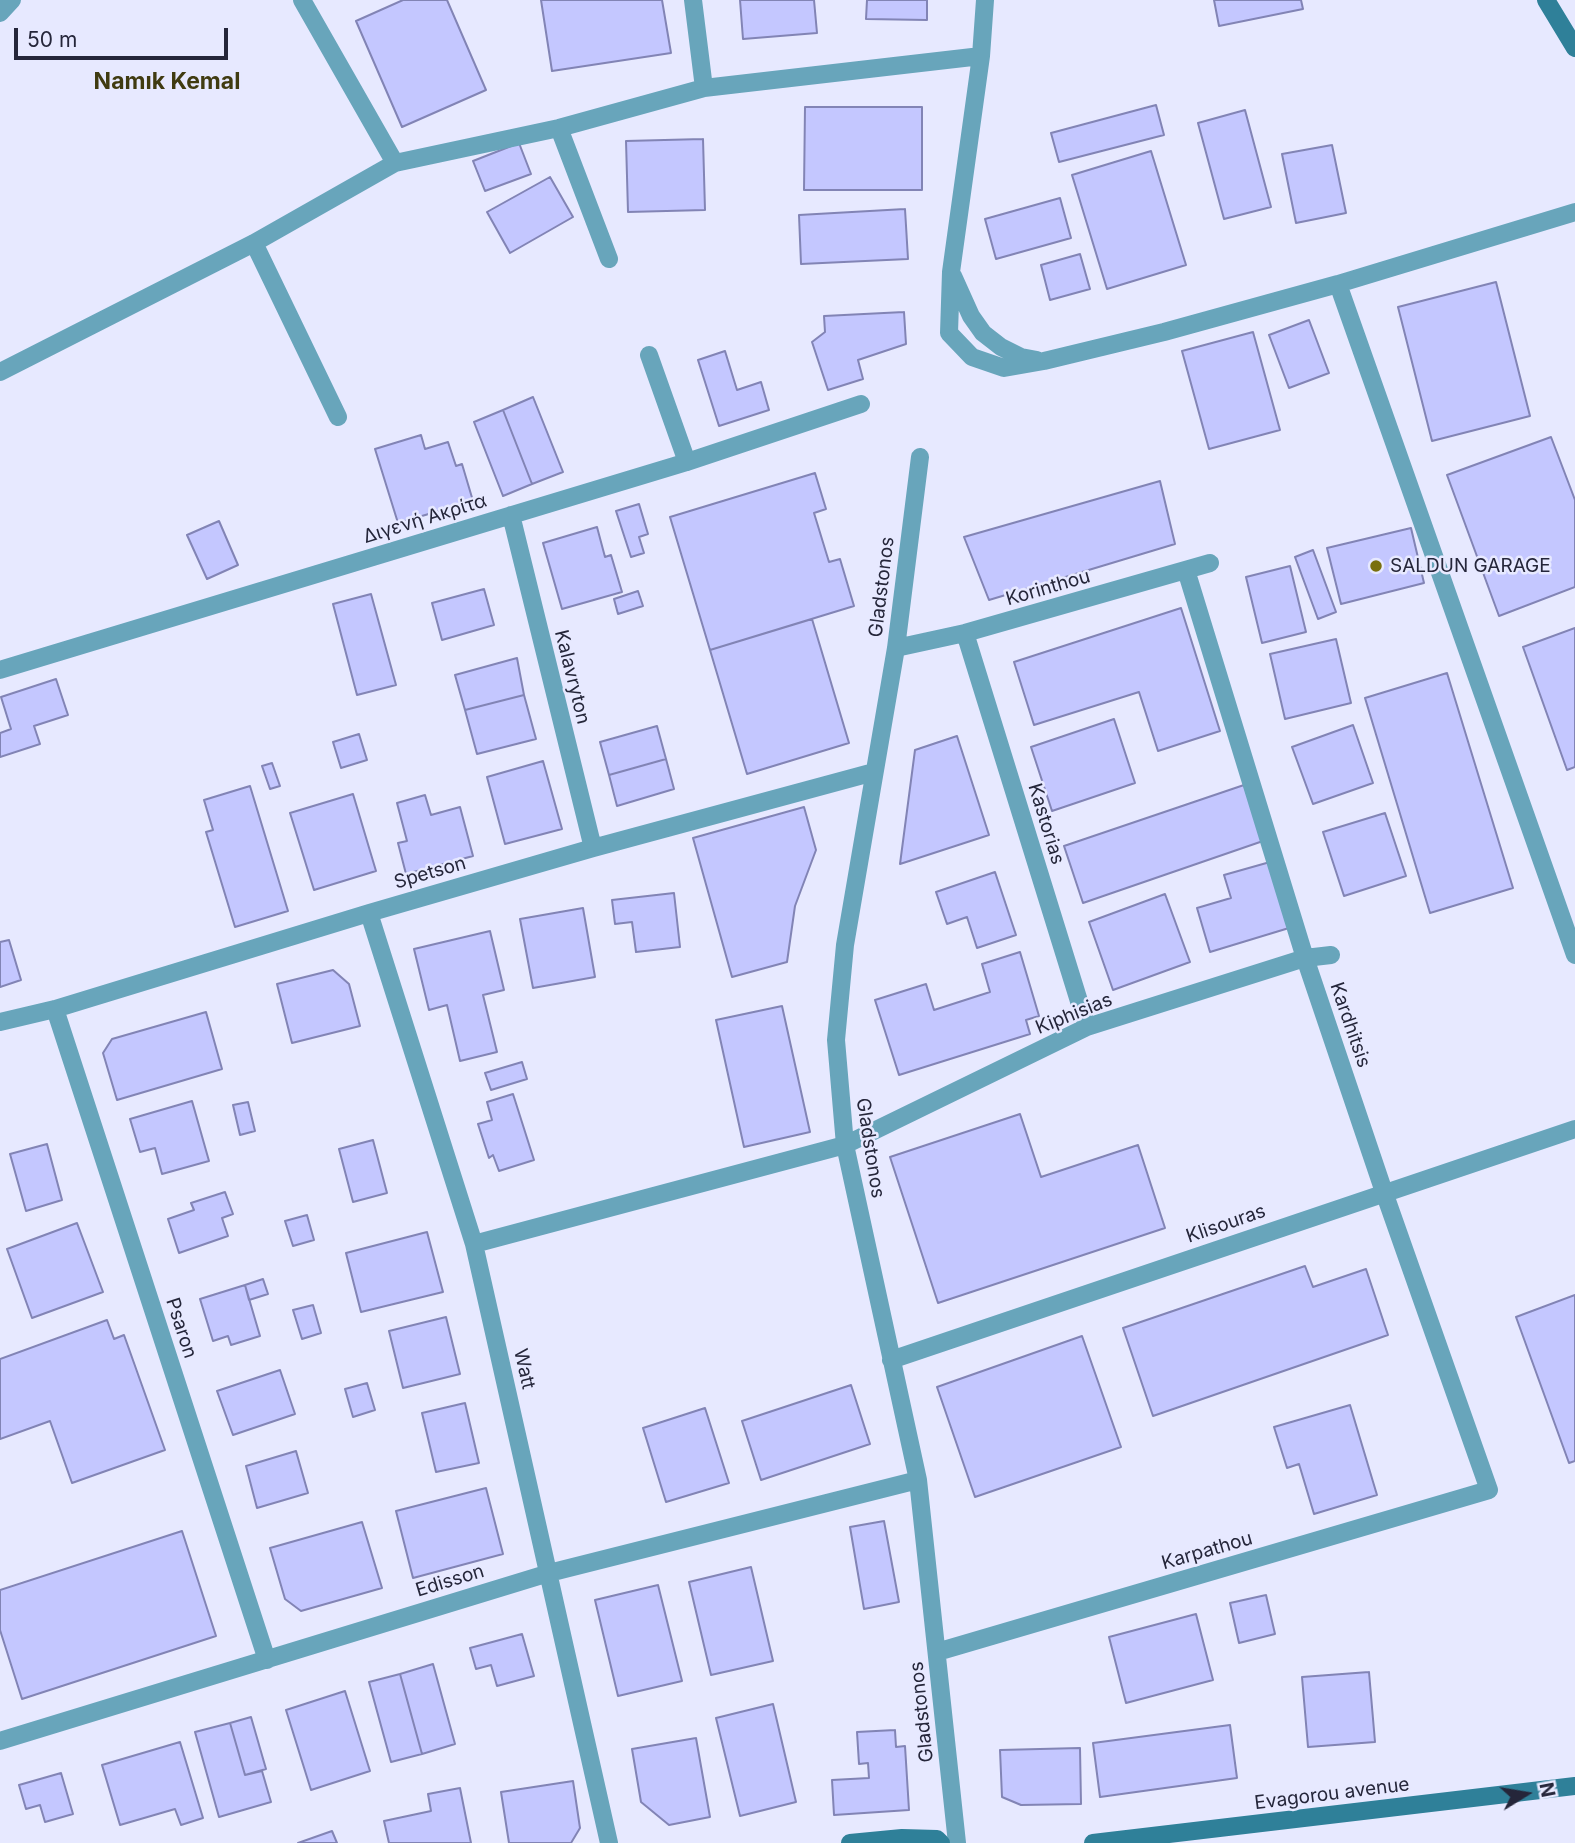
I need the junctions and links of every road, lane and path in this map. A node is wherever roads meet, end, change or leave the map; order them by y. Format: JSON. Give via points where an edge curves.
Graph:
{"nodes":[{"id":1,"x":12,"y":0,"type":"edge"},
{"id":2,"x":302,"y":0,"type":"edge"},
{"id":3,"x":693,"y":0,"type":"edge"},
{"id":4,"x":985,"y":0,"type":"edge"},
{"id":5,"x":1546,"y":0,"type":"edge"},
{"id":6,"x":0,"y":13,"type":"edge"},
{"id":7,"x":1575,"y":48,"type":"edge"},
{"id":8,"x":981,"y":56,"type":"junction"},
{"id":9,"x":704,"y":88,"type":"junction"},
{"id":10,"x":559,"y":128,"type":"junction"},
{"id":11,"x":395,"y":163,"type":"junction"},
{"id":12,"x":1574,"y":217,"type":"edge"},
{"id":13,"x":254,"y":243,"type":"junction"},
{"id":14,"x":610,"y":259,"type":"dead end"},
{"id":15,"x":951,"y":272,"type":"junction"},
{"id":16,"x":1338,"y":284,"type":"junction"},
{"id":17,"x":649,"y":355,"type":"dead end"},
{"id":18,"x":1044,"y":361,"type":"junction"},
{"id":19,"x":0,"y":372,"type":"edge"},
{"id":20,"x":861,"y":404,"type":"dead end"},
{"id":21,"x":338,"y":417,"type":"dead end"},
{"id":22,"x":920,"y":457,"type":"dead end"},
{"id":23,"x":687,"y":462,"type":"junction"},
{"id":24,"x":510,"y":515,"type":"junction"},
{"id":25,"x":1210,"y":563,"type":"dead end"},
{"id":26,"x":1186,"y":570,"type":"junction"},
{"id":27,"x":965,"y":633,"type":"junction"},
{"id":28,"x":895,"y":648,"type":"junction"},
{"id":29,"x":0,"y":670,"type":"edge"},
{"id":30,"x":874,"y":772,"type":"junction"},
{"id":31,"x":593,"y":848,"type":"junction"},
{"id":32,"x":369,"y":913,"type":"junction"},
{"id":33,"x":1331,"y":955,"type":"dead end"},
{"id":34,"x":1575,"y":955,"type":"edge"},
{"id":35,"x":1305,"y":958,"type":"junction"},
{"id":36,"x":55,"y":1009,"type":"junction"},
{"id":37,"x":0,"y":1022,"type":"edge"},
{"id":38,"x":1087,"y":1027,"type":"junction"},
{"id":39,"x":1575,"y":1129,"type":"edge"},
{"id":40,"x":845,"y":1145,"type":"junction"},
{"id":41,"x":1384,"y":1192,"type":"junction"},
{"id":42,"x":474,"y":1244,"type":"junction"},
{"id":43,"x":891,"y":1360,"type":"junction"},
{"id":44,"x":918,"y":1480,"type":"junction"},
{"id":45,"x":1489,"y":1490,"type":"joint"},
{"id":46,"x":549,"y":1573,"type":"junction"},
{"id":47,"x":937,"y":1652,"type":"junction"},
{"id":48,"x":267,"y":1660,"type":"junction"},
{"id":49,"x":0,"y":1741,"type":"edge"},
{"id":50,"x":1575,"y":1786,"type":"edge"},
{"id":51,"x":609,"y":1843,"type":"edge"},
{"id":52,"x":850,"y":1843,"type":"edge"},
{"id":53,"x":941,"y":1843,"type":"edge"},
{"id":54,"x":957,"y":1843,"type":"edge"},
{"id":55,"x":1093,"y":1843,"type":"edge"}],
"edges":[{"from":1,"to":6,"type":"street"},
{"from":2,"to":11,"type":"street"},
{"from":3,"to":9,"type":"street"},
{"from":4,"to":8,"type":"street"},
{"from":5,"to":7,"type":"street"},
{"from":8,"to":9,"type":"street"},
{"from":8,"to":15,"type":"street"},
{"from":9,"to":10,"type":"street"},
{"from":10,"to":11,"type":"street"},
{"from":10,"to":14,"type":"street"},
{"from":11,"to":13,"type":"street"},
{"from":12,"to":16,"type":"street"},
{"from":13,"to":19,"type":"street"},
{"from":13,"to":21,"type":"street"},
{"from":15,"to":18,"type":"street","via":[[983,333],[1000,347]]},
{"from":15,"to":18,"type":"street","via":[[949,333],[972,357],[1004,368]]},
{"from":16,"to":18,"type":"street"},
{"from":16,"to":34,"type":"street"},
{"from":17,"to":23,"type":"street"},
{"from":20,"to":23,"type":"street","name":"Διγενή Ακρίτα"},
{"from":22,"to":28,"type":"street","name":"Gladstonos"},
{"from":23,"to":24,"type":"street","name":"Διγενή Ακρίτα"},
{"from":24,"to":29,"type":"street","name":"Διγενή Ακρίτα"},
{"from":24,"to":31,"type":"street","name":"Kalavryton"},
{"from":25,"to":26,"type":"street","name":"Korinthou"},
{"from":26,"to":27,"type":"street","name":"Korinthou"},
{"from":26,"to":35,"type":"street","name":"Kardhitsis"},
{"from":27,"to":28,"type":"street","name":"Korinthou"},
{"from":27,"to":38,"type":"street","name":"Kastorias"},
{"from":28,"to":30,"type":"street","name":"Gladstonos"},
{"from":30,"to":31,"type":"street","name":"Spetson"},
{"from":30,"to":40,"type":"street","name":"Gladstonos","via":[[845,945],[835,1040]]},
{"from":31,"to":32,"type":"street","name":"Spetson"},
{"from":32,"to":36,"type":"street","name":"Spetson"},
{"from":32,"to":42,"type":"street","name":"Watt"},
{"from":33,"to":35,"type":"street","name":"Kiphisias"},
{"from":35,"to":38,"type":"street","name":"Kiphisias"},
{"from":35,"to":41,"type":"street","name":"Kardhitsis"},
{"from":36,"to":37,"type":"street","name":"Spetson"},
{"from":36,"to":48,"type":"street","name":"Psaron"},
{"from":38,"to":40,"type":"street","name":"Kiphisias"},
{"from":39,"to":41,"type":"street","name":"Klisouras"},
{"from":40,"to":42,"type":"street","name":"Kiphisias"},
{"from":40,"to":43,"type":"street","name":"Gladstonos"},
{"from":41,"to":43,"type":"street","name":"Klisouras"},
{"from":41,"to":45,"type":"street","name":"Kardhitsis"},
{"from":42,"to":46,"type":"street","name":"Watt"},
{"from":43,"to":44,"type":"street","name":"Gladstonos"},
{"from":44,"to":46,"type":"street","name":"Edisson"},
{"from":44,"to":47,"type":"street","name":"Gladstonos"},
{"from":45,"to":47,"type":"street","name":"Karpathou"},
{"from":46,"to":48,"type":"street","name":"Edisson"},
{"from":46,"to":51,"type":"street","name":"Watt"},
{"from":47,"to":54,"type":"street","name":"Gladstonos"},
{"from":48,"to":49,"type":"street","name":"Edisson"},
{"from":50,"to":55,"type":"street","name":"Evagorou avenue"},
{"from":52,"to":53,"type":"street","via":[[902,1838]]}]}
